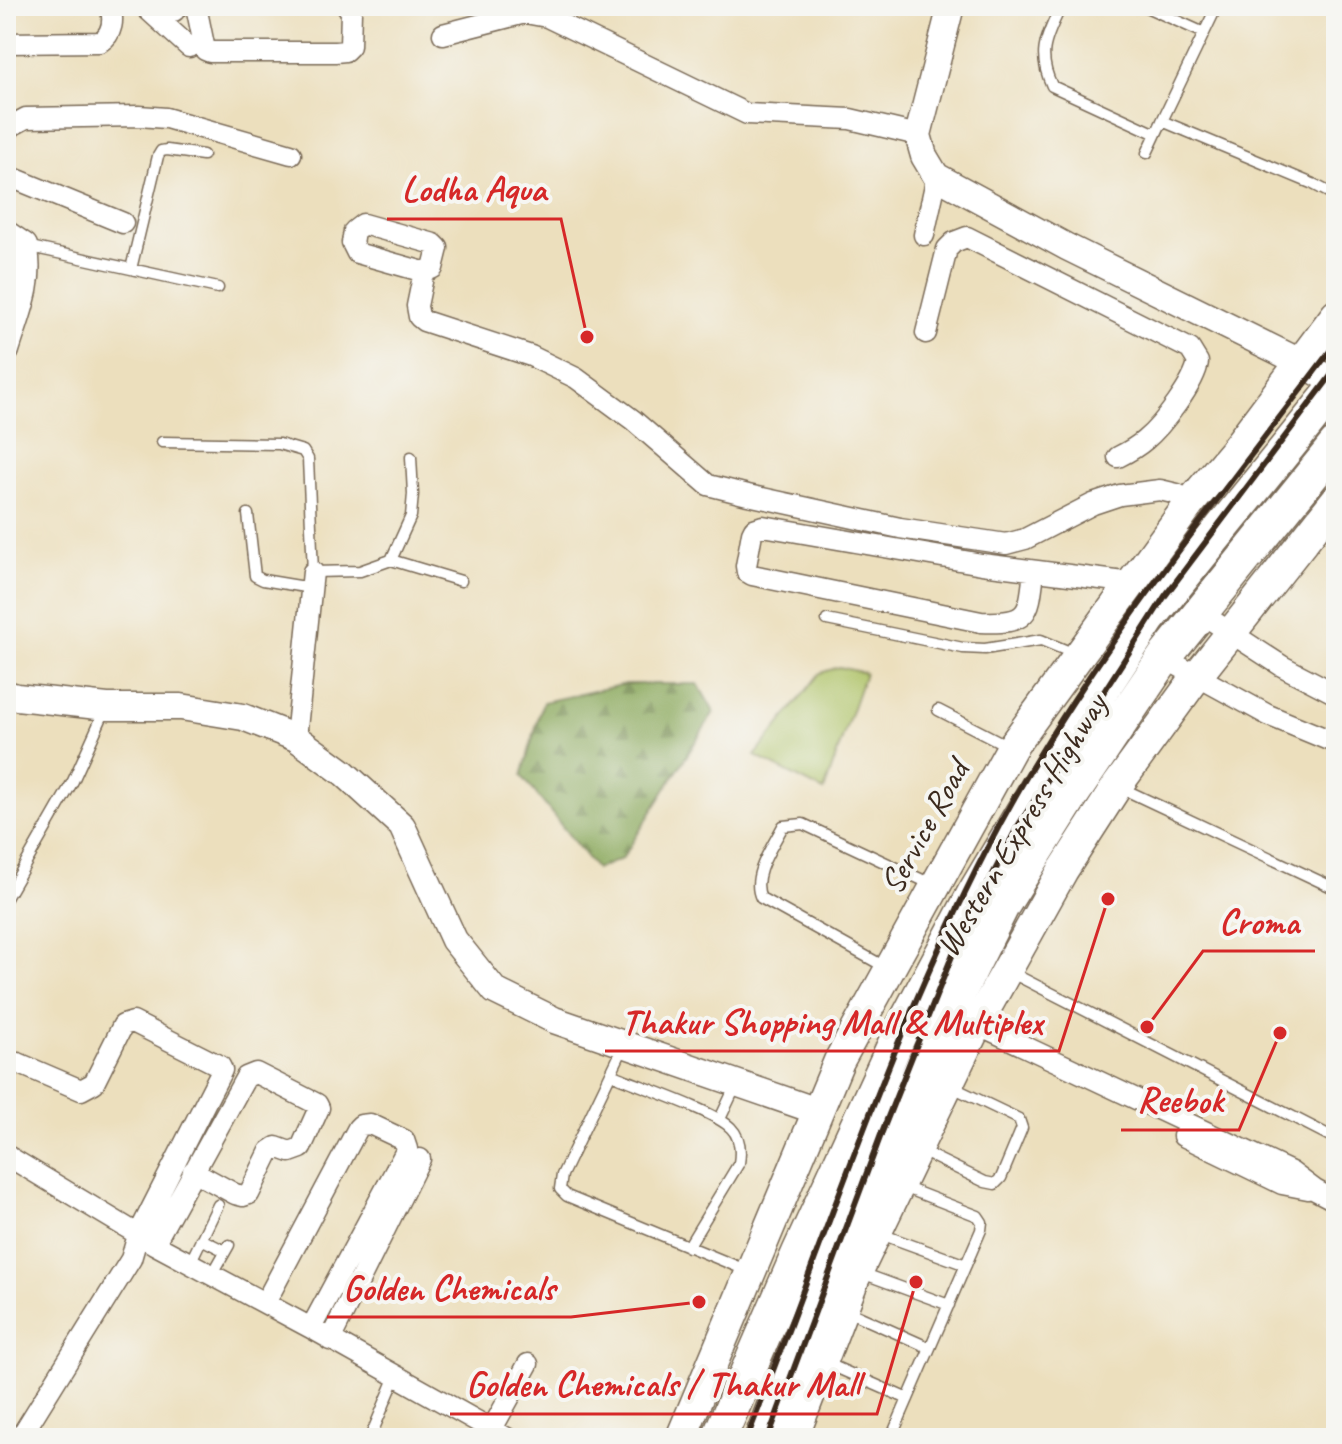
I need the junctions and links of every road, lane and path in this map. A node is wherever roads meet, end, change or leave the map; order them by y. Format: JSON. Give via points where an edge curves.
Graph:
{"nodes":[{"id":1,"x":110,"y":6,"type":"edge"},
{"id":2,"x":144,"y":6,"type":"edge"},
{"id":3,"x":347,"y":6,"type":"edge"},
{"id":4,"x":951,"y":6,"type":"edge"},
{"id":5,"x":1061,"y":6,"type":"edge"},
{"id":6,"x":1144,"y":6,"type":"edge"},
{"id":7,"x":1217,"y":6,"type":"edge"},
{"id":8,"x":177,"y":12,"type":"edge"},
{"id":9,"x":1204,"y":33,"type":"junction"},
{"id":10,"x":443,"y":34,"type":"dead end"},
{"id":11,"x":6,"y":43,"type":"edge"},
{"id":12,"x":189,"y":47,"type":"dead end"},
{"id":13,"x":1162,"y":121,"type":"junction"},
{"id":14,"x":6,"y":132,"type":"edge"},
{"id":15,"x":1156,"y":134,"type":"junction"},
{"id":16,"x":918,"y":135,"type":"junction"},
{"id":17,"x":1147,"y":153,"type":"dead end"},
{"id":18,"x":291,"y":154,"type":"dead end"},
{"id":19,"x":203,"y":155,"type":"dead end"},
{"id":20,"x":6,"y":175,"type":"edge"},
{"id":21,"x":937,"y":176,"type":"junction"},
{"id":22,"x":1336,"y":196,"type":"edge"},
{"id":23,"x":123,"y":223,"type":"dead end"},
{"id":24,"x":924,"y":235,"type":"dead end"},
{"id":25,"x":15,"y":240,"type":"edge"},
{"id":26,"x":1095,"y":260,"type":"junction"},
{"id":27,"x":131,"y":269,"type":"junction"},
{"id":28,"x":424,"y":272,"type":"dead end"},
{"id":29,"x":218,"y":288,"type":"dead end"},
{"id":30,"x":1079,"y":292,"type":"junction"},
{"id":31,"x":1336,"y":315,"type":"edge"},
{"id":32,"x":926,"y":333,"type":"dead end"},
{"id":33,"x":6,"y":350,"type":"edge"},
{"id":34,"x":1300,"y":362,"type":"junction"},
{"id":35,"x":1336,"y":385,"type":"edge"},
{"id":36,"x":162,"y":442,"type":"dead end"},
{"id":37,"x":1336,"y":445,"type":"edge"},
{"id":38,"x":411,"y":457,"type":"dead end"},
{"id":39,"x":1118,"y":457,"type":"dead end"},
{"id":40,"x":1336,"y":500,"type":"edge"},
{"id":41,"x":1191,"y":502,"type":"junction"},
{"id":42,"x":248,"y":514,"type":"dead end"},
{"id":43,"x":391,"y":560,"type":"junction"},
{"id":44,"x":1034,"y":571,"type":"junction"},
{"id":45,"x":312,"y":580,"type":"junction"},
{"id":46,"x":461,"y":581,"type":"dead end"},
{"id":47,"x":1132,"y":583,"type":"junction"},
{"id":48,"x":1199,"y":612,"type":"junction"},
{"id":49,"x":827,"y":620,"type":"dead end"},
{"id":50,"x":1230,"y":633,"type":"junction"},
{"id":51,"x":1079,"y":656,"type":"junction"},
{"id":52,"x":1164,"y":658,"type":"junction"},
{"id":53,"x":1197,"y":676,"type":"junction"},
{"id":54,"x":6,"y":694,"type":"edge"},
{"id":55,"x":1336,"y":694,"type":"edge"},
{"id":56,"x":107,"y":707,"type":"junction"},
{"id":57,"x":938,"y":710,"type":"dead end"},
{"id":58,"x":296,"y":738,"type":"junction"},
{"id":59,"x":1336,"y":743,"type":"edge"},
{"id":60,"x":1012,"y":747,"type":"junction"},
{"id":61,"x":1117,"y":786,"type":"junction"},
{"id":62,"x":934,"y":886,"type":"junction"},
{"id":63,"x":1336,"y":889,"type":"edge"},
{"id":64,"x":6,"y":898,"type":"edge"},
{"id":65,"x":889,"y":969,"type":"junction"},
{"id":66,"x":1006,"y":970,"type":"junction"},
{"id":67,"x":975,"y":1031,"type":"junction"},
{"id":68,"x":625,"y":1045,"type":"junction"},
{"id":69,"x":6,"y":1073,"type":"edge"},
{"id":70,"x":611,"y":1074,"type":"junction"},
{"id":71,"x":737,"y":1083,"type":"junction"},
{"id":72,"x":948,"y":1085,"type":"junction"},
{"id":73,"x":817,"y":1111,"type":"junction"},
{"id":74,"x":720,"y":1119,"type":"junction"},
{"id":75,"x":1336,"y":1139,"type":"edge"},
{"id":76,"x":917,"y":1149,"type":"junction"},
{"id":77,"x":6,"y":1155,"type":"edge"},
{"id":78,"x":420,"y":1159,"type":"dead end"},
{"id":79,"x":193,"y":1171,"type":"junction"},
{"id":80,"x":900,"y":1185,"type":"junction"},
{"id":81,"x":1336,"y":1201,"type":"edge"},
{"id":82,"x":218,"y":1205,"type":"dead end"},
{"id":83,"x":876,"y":1232,"type":"junction"},
{"id":84,"x":201,"y":1239,"type":"junction"},
{"id":85,"x":146,"y":1240,"type":"junction"},
{"id":86,"x":688,"y":1247,"type":"junction"},
{"id":87,"x":190,"y":1263,"type":"junction"},
{"id":88,"x":966,"y":1265,"type":"junction"},
{"id":89,"x":857,"y":1271,"type":"junction"},
{"id":90,"x":750,"y":1272,"type":"junction"},
{"id":91,"x":212,"y":1275,"type":"junction"},
{"id":92,"x":265,"y":1303,"type":"junction"},
{"id":93,"x":949,"y":1305,"type":"junction"},
{"id":94,"x":841,"y":1308,"type":"junction"},
{"id":95,"x":311,"y":1328,"type":"junction"},
{"id":96,"x":330,"y":1340,"type":"junction"},
{"id":97,"x":930,"y":1348,"type":"junction"},
{"id":98,"x":820,"y":1361,"type":"junction"},
{"id":99,"x":528,"y":1364,"type":"dead end"},
{"id":100,"x":396,"y":1376,"type":"junction"},
{"id":101,"x":908,"y":1399,"type":"junction"},
{"id":102,"x":500,"y":1434,"type":"edge"},
{"id":103,"x":20,"y":1438,"type":"edge"},
{"id":104,"x":370,"y":1438,"type":"edge"},
{"id":105,"x":681,"y":1438,"type":"edge"},
{"id":106,"x":719,"y":1438,"type":"edge"},
{"id":107,"x":762,"y":1438,"type":"edge"},
{"id":108,"x":793,"y":1438,"type":"edge"},
{"id":109,"x":891,"y":1438,"type":"edge"}],
"edges":[{"from":1,"to":11,"type":"street","via":[[110,31],[100,42]]},
{"from":2,"to":8,"type":"street"},
{"from":3,"to":8,"type":"street","via":[[350,46],[319,52],[210,52]]},
{"from":4,"to":16,"type":"street"},
{"from":5,"to":15,"type":"lane","via":[[1043,56],[1052,86]]},
{"from":6,"to":9,"type":"lane"},
{"from":7,"to":9,"type":"lane"},
{"from":8,"to":12,"type":"street"},
{"from":9,"to":13,"type":"lane"},
{"from":10,"to":16,"type":"street","via":[[535,13],[747,114],[850,119]]},
{"from":13,"to":15,"type":"lane"},
{"from":13,"to":22,"type":"lane"},
{"from":14,"to":18,"type":"street","via":[[26,118],[166,118]]},
{"from":15,"to":17,"type":"lane"},
{"from":16,"to":21,"type":"street"},
{"from":19,"to":27,"type":"lane","via":[[161,151]]},
{"from":20,"to":23,"type":"street"},
{"from":21,"to":24,"type":"street"},
{"from":21,"to":26,"type":"street"},
{"from":25,"to":27,"type":"lane"},
{"from":25,"to":33,"type":"street","via":[[27,259],[27,277]]},
{"from":26,"to":30,"type":"street"},
{"from":26,"to":34,"type":"street"},
{"from":27,"to":29,"type":"lane"},
{"from":28,"to":41,"type":"street","via":[[417,306],[424,321],[531,356],[576,378],[708,485],[884,525],[1006,544],[1120,495],[1160,490]]},
{"from":30,"to":32,"type":"street","via":[[967,237],[947,249]]},
{"from":30,"to":39,"type":"street","via":[[1190,349],[1198,362],[1194,377],[1156,430]]},
{"from":31,"to":34,"type":"main road","name":"Service Road"},
{"from":34,"to":35,"type":"street"},
{"from":34,"to":41,"type":"main road","name":"Service Road"},
{"from":35,"to":106,"type":"highway","name":"Western Express Highway","via":[[1149,618],[974,894],[899,1035]]},
{"from":36,"to":45,"type":"lane","via":[[279,444],[303,451],[308,459]]},
{"from":37,"to":48,"type":"highway","name":"Western Express Highway"},
{"from":38,"to":43,"type":"lane","via":[[411,516]]},
{"from":40,"to":50,"type":"main road"},
{"from":41,"to":47,"type":"main road","name":"Service Road"},
{"from":42,"to":45,"type":"lane","via":[[255,576]]},
{"from":43,"to":45,"type":"lane"},
{"from":43,"to":46,"type":"lane"},
{"from":44,"to":44,"type":"street","via":[[763,526],[752,533],[746,566],[752,575],[997,623],[1027,612]]},
{"from":44,"to":47,"type":"street"},
{"from":45,"to":58,"type":"street"},
{"from":47,"to":51,"type":"main road","name":"Service Road"},
{"from":48,"to":50,"type":"street"},
{"from":48,"to":52,"type":"highway","name":"Western Express Highway"},
{"from":49,"to":51,"type":"lane","via":[[963,648],[1041,640]]},
{"from":50,"to":53,"type":"main road"},
{"from":50,"to":55,"type":"street"},
{"from":51,"to":60,"type":"main road","name":"Service Road"},
{"from":52,"to":53,"type":"street"},
{"from":52,"to":107,"type":"highway","name":"Western Express Highway","via":[[1002,906],[833,1254]]},
{"from":53,"to":59,"type":"street","via":[[1268,715]]},
{"from":53,"to":61,"type":"main road"},
{"from":54,"to":56,"type":"street"},
{"from":56,"to":58,"type":"street","via":[[181,707],[243,717]]},
{"from":56,"to":64,"type":"lane","via":[[73,781]]},
{"from":57,"to":60,"type":"lane"},
{"from":58,"to":68,"type":"street","via":[[402,826],[454,940],[495,991],[554,1020]]},
{"from":60,"to":62,"type":"main road","name":"Service Road"},
{"from":61,"to":63,"type":"lane"},
{"from":61,"to":66,"type":"main road"},
{"from":62,"to":65,"type":"main road","name":"Service Road"},
{"from":62,"to":65,"type":"lane","via":[[803,824],[783,826],[759,876],[761,898]]},
{"from":65,"to":73,"type":"main road","name":"Service Road"},
{"from":66,"to":67,"type":"main road"},
{"from":66,"to":75,"type":"lane"},
{"from":67,"to":72,"type":"main road"},
{"from":67,"to":81,"type":"street","via":[[1291,1172]]},
{"from":68,"to":70,"type":"lane"},
{"from":68,"to":71,"type":"street"},
{"from":69,"to":85,"type":"street","via":[[18,1063],[81,1090],[89,1088],[123,1025],[133,1022],[220,1066],[221,1076]]},
{"from":70,"to":74,"type":"lane"},
{"from":70,"to":86,"type":"lane","via":[[560,1189]]},
{"from":71,"to":73,"type":"street"},
{"from":71,"to":74,"type":"lane"},
{"from":72,"to":76,"type":"main road"},
{"from":72,"to":76,"type":"lane","via":[[1019,1119],[1022,1128],[1001,1178],[995,1184],[985,1182]]},
{"from":73,"to":90,"type":"main road","name":"Service Road"},
{"from":74,"to":86,"type":"lane","via":[[735,1133],[739,1163]]},
{"from":76,"to":80,"type":"main road"},
{"from":77,"to":85,"type":"street"},
{"from":78,"to":96,"type":"street"},
{"from":79,"to":79,"type":"street","via":[[250,1074],[317,1104],[301,1148],[270,1151],[249,1194],[235,1194]]},
{"from":79,"to":85,"type":"street"},
{"from":80,"to":83,"type":"main road"},
{"from":80,"to":88,"type":"lane","via":[[978,1216],[981,1230]]},
{"from":82,"to":84,"type":"lane"},
{"from":83,"to":88,"type":"lane"},
{"from":83,"to":89,"type":"main road"},
{"from":84,"to":87,"type":"lane"},
{"from":84,"to":91,"type":"lane","via":[[227,1248]]},
{"from":85,"to":87,"type":"street"},
{"from":85,"to":103,"type":"street"},
{"from":86,"to":90,"type":"lane"},
{"from":87,"to":91,"type":"street"},
{"from":88,"to":93,"type":"lane"},
{"from":89,"to":93,"type":"lane"},
{"from":89,"to":94,"type":"main road"},
{"from":90,"to":105,"type":"main road","name":"Service Road"},
{"from":91,"to":92,"type":"street"},
{"from":92,"to":95,"type":"street"},
{"from":92,"to":95,"type":"street","via":[[358,1128],[370,1124],[404,1140],[407,1149]]},
{"from":93,"to":97,"type":"lane"},
{"from":94,"to":97,"type":"lane"},
{"from":94,"to":98,"type":"main road"},
{"from":95,"to":96,"type":"street"},
{"from":96,"to":100,"type":"street"},
{"from":97,"to":101,"type":"lane"},
{"from":98,"to":101,"type":"lane"},
{"from":98,"to":108,"type":"main road"},
{"from":99,"to":102,"type":"street"},
{"from":100,"to":102,"type":"street"},
{"from":100,"to":104,"type":"lane"},
{"from":101,"to":109,"type":"lane"}]}
